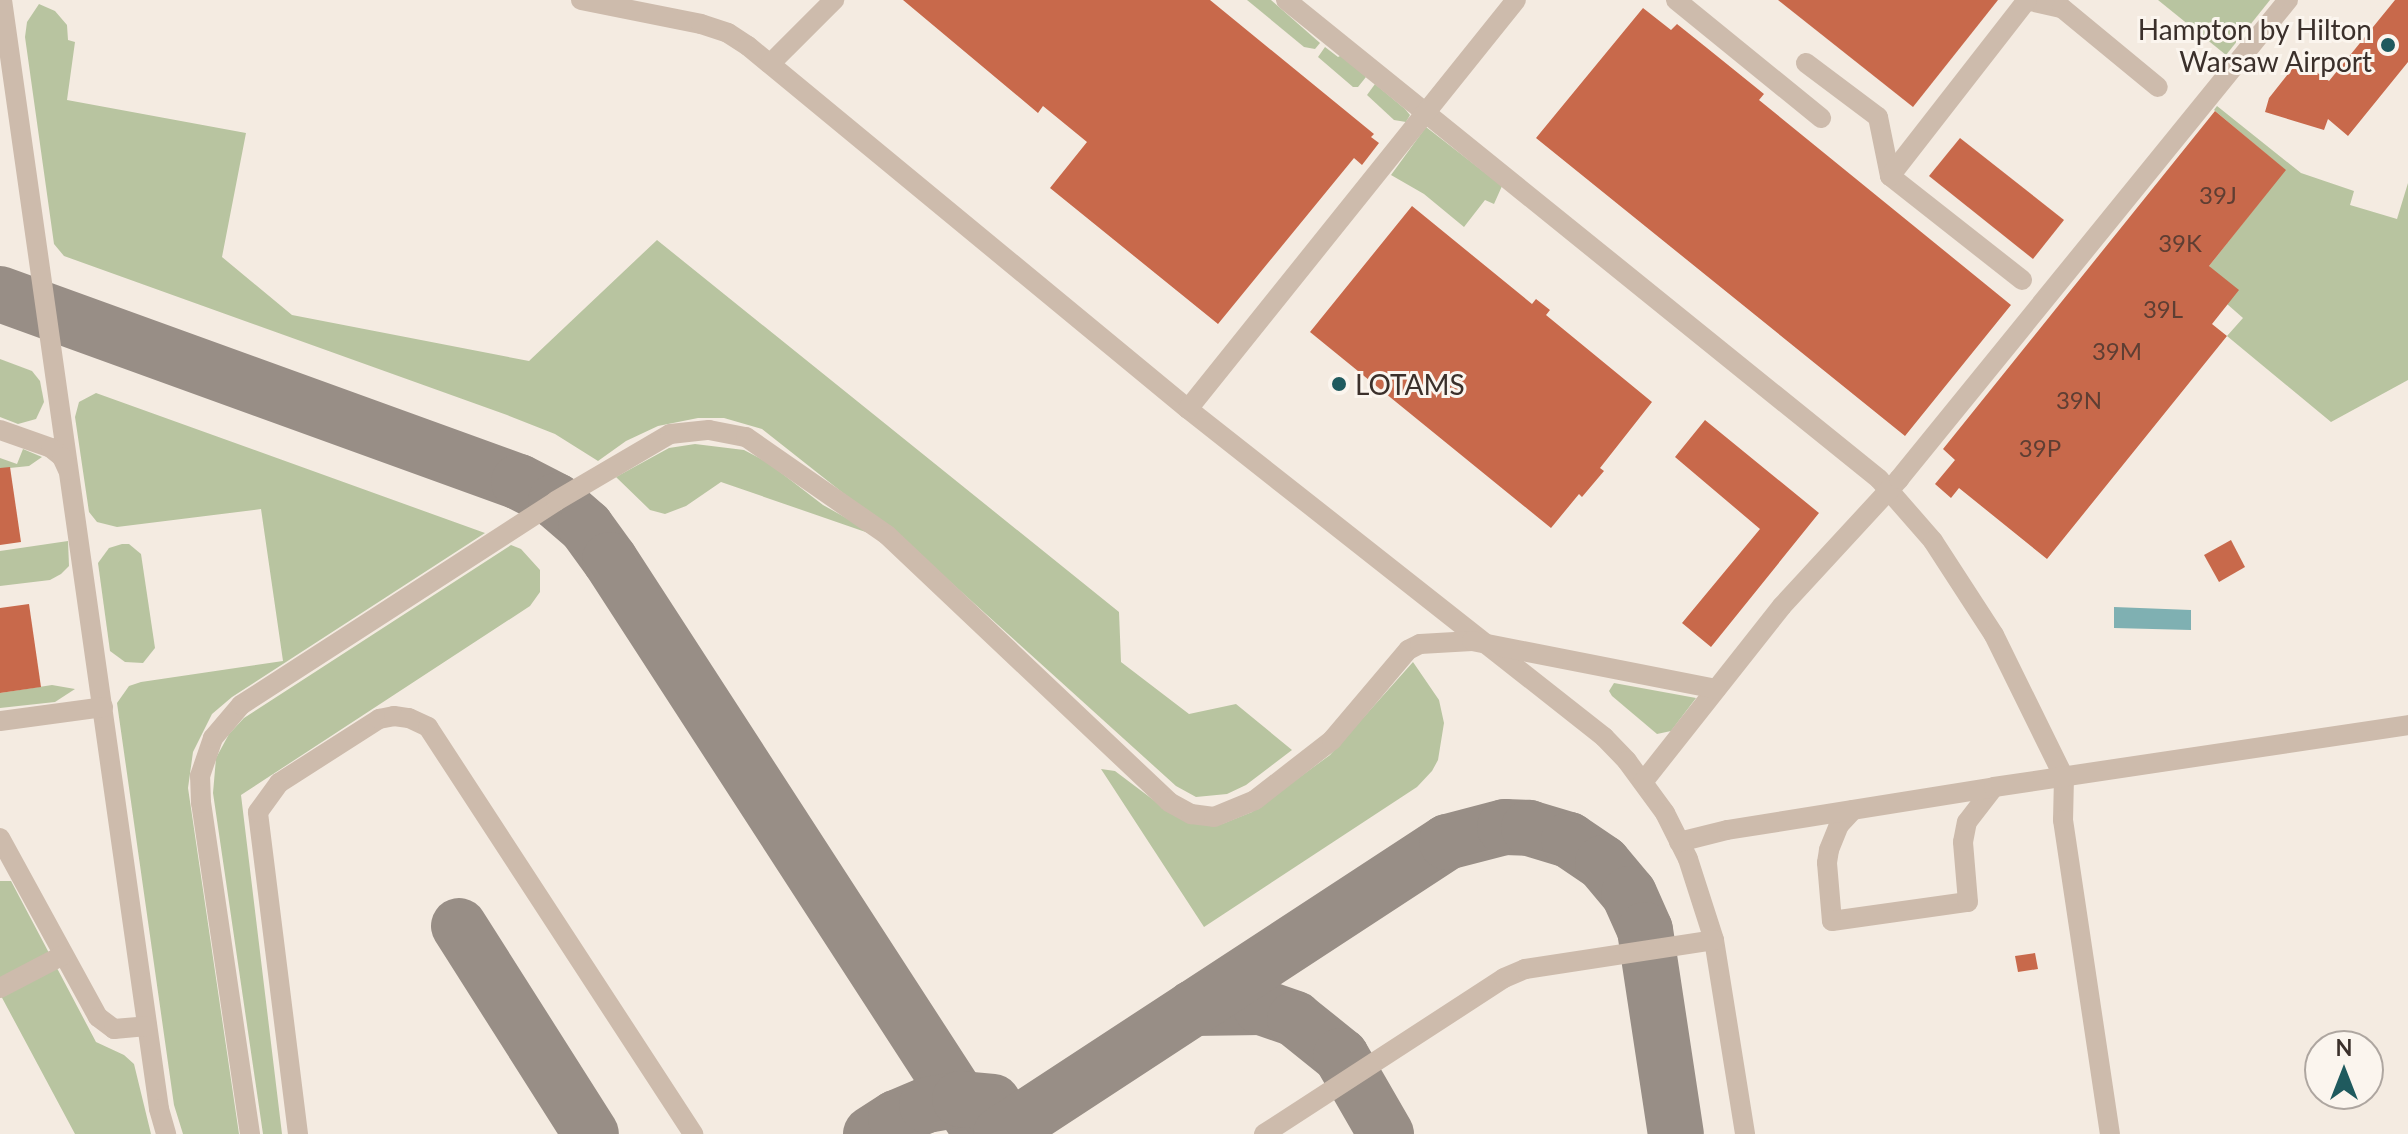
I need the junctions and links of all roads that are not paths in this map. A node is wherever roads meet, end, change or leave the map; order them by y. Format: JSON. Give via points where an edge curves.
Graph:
{"nodes":[{"id":1,"x":2,"y":0,"type":"edge"},
{"id":2,"x":581,"y":0,"type":"edge"},
{"id":3,"x":834,"y":0,"type":"edge"},
{"id":4,"x":1286,"y":0,"type":"edge"},
{"id":5,"x":1516,"y":0,"type":"edge"},
{"id":6,"x":1676,"y":0,"type":"edge"},
{"id":7,"x":2026,"y":0,"type":"edge"},
{"id":8,"x":2288,"y":0,"type":"edge"},
{"id":9,"x":1806,"y":63,"type":"dead end"},
{"id":10,"x":770,"y":64,"type":"junction"},
{"id":11,"x":2158,"y":87,"type":"dead end"},
{"id":12,"x":1426,"y":111,"type":"junction"},
{"id":13,"x":1821,"y":118,"type":"dead end"},
{"id":14,"x":1890,"y":176,"type":"junction"},
{"id":15,"x":2022,"y":280,"type":"dead end"},
{"id":16,"x":1188,"y":409,"type":"junction"},
{"id":17,"x":0,"y":430,"type":"edge"},
{"id":18,"x":70,"y":473,"type":"junction"},
{"id":19,"x":1889,"y":491,"type":"junction"},
{"id":20,"x":1483,"y":645,"type":"junction"},
{"id":21,"x":1716,"y":689,"type":"junction"},
{"id":22,"x":103,"y":707,"type":"junction"},
{"id":23,"x":0,"y":721,"type":"edge"},
{"id":24,"x":2408,"y":725,"type":"edge"},
{"id":25,"x":2064,"y":777,"type":"junction"},
{"id":26,"x":1643,"y":782,"type":"junction"},
{"id":27,"x":1994,"y":787,"type":"junction"},
{"id":28,"x":1853,"y":810,"type":"junction"},
{"id":29,"x":0,"y":838,"type":"edge"},
{"id":30,"x":1679,"y":842,"type":"junction"},
{"id":31,"x":1714,"y":940,"type":"junction"},
{"id":32,"x":63,"y":955,"type":"junction"},
{"id":33,"x":0,"y":988,"type":"edge"},
{"id":34,"x":147,"y":1026,"type":"junction"},
{"id":35,"x":166,"y":1134,"type":"edge"},
{"id":36,"x":250,"y":1134,"type":"edge"},
{"id":37,"x":298,"y":1134,"type":"edge"},
{"id":38,"x":693,"y":1134,"type":"edge"},
{"id":39,"x":1264,"y":1134,"type":"edge"},
{"id":40,"x":1745,"y":1134,"type":"edge"},
{"id":41,"x":2110,"y":1134,"type":"edge"}],
"edges":[{"from":1,"to":18,"type":"lane"},
{"from":2,"to":10,"type":"lane","via":[[714,28]]},
{"from":3,"to":10,"type":"lane"},
{"from":4,"to":12,"type":"lane"},
{"from":5,"to":12,"type":"lane"},
{"from":6,"to":13,"type":"lane"},
{"from":7,"to":11,"type":"lane","via":[[2062,8]]},
{"from":7,"to":14,"type":"lane"},
{"from":8,"to":19,"type":"lane"},
{"from":9,"to":14,"type":"lane","via":[[1878,117]]},
{"from":10,"to":16,"type":"lane"},
{"from":12,"to":16,"type":"lane"},
{"from":12,"to":19,"type":"lane"},
{"from":14,"to":15,"type":"lane"},
{"from":16,"to":20,"type":"lane"},
{"from":17,"to":18,"type":"lane","via":[[51,448]]},
{"from":18,"to":22,"type":"lane"},
{"from":19,"to":21,"type":"lane","via":[[1782,606]]},
{"from":19,"to":25,"type":"lane","via":[[1964,585]]},
{"from":20,"to":21,"type":"lane"},
{"from":20,"to":26,"type":"lane","via":[[1604,737]]},
{"from":20,"to":36,"type":"lane","via":[[1420,644],[1408,650],[1332,740],[1255,800],[1214,817],[1191,814],[1169,802],[912,556],[820,487],[746,437],[709,430],[660,437],[241,705],[213,738],[200,776],[201,803]]},
{"from":21,"to":26,"type":"lane"},
{"from":22,"to":23,"type":"lane"},
{"from":22,"to":34,"type":"lane"},
{"from":24,"to":25,"type":"lane"},
{"from":25,"to":27,"type":"lane"},
{"from":25,"to":41,"type":"lane","via":[[2063,820]]},
{"from":26,"to":30,"type":"lane"},
{"from":27,"to":28,"type":"lane"},
{"from":27,"to":28,"type":"lane","via":[[1967,822],[1963,842],[1968,902],[1832,921],[1827,863],[1831,839]]},
{"from":28,"to":30,"type":"lane"},
{"from":29,"to":32,"type":"lane"},
{"from":30,"to":31,"type":"lane"},
{"from":31,"to":39,"type":"lane","via":[[1525,969]]},
{"from":31,"to":40,"type":"lane"},
{"from":32,"to":33,"type":"lane"},
{"from":32,"to":34,"type":"lane","via":[[105,1025]]},
{"from":34,"to":35,"type":"lane"},
{"from":37,"to":38,"type":"lane","via":[[258,812],[279,783],[379,719],[394,716],[428,727]]}]}
